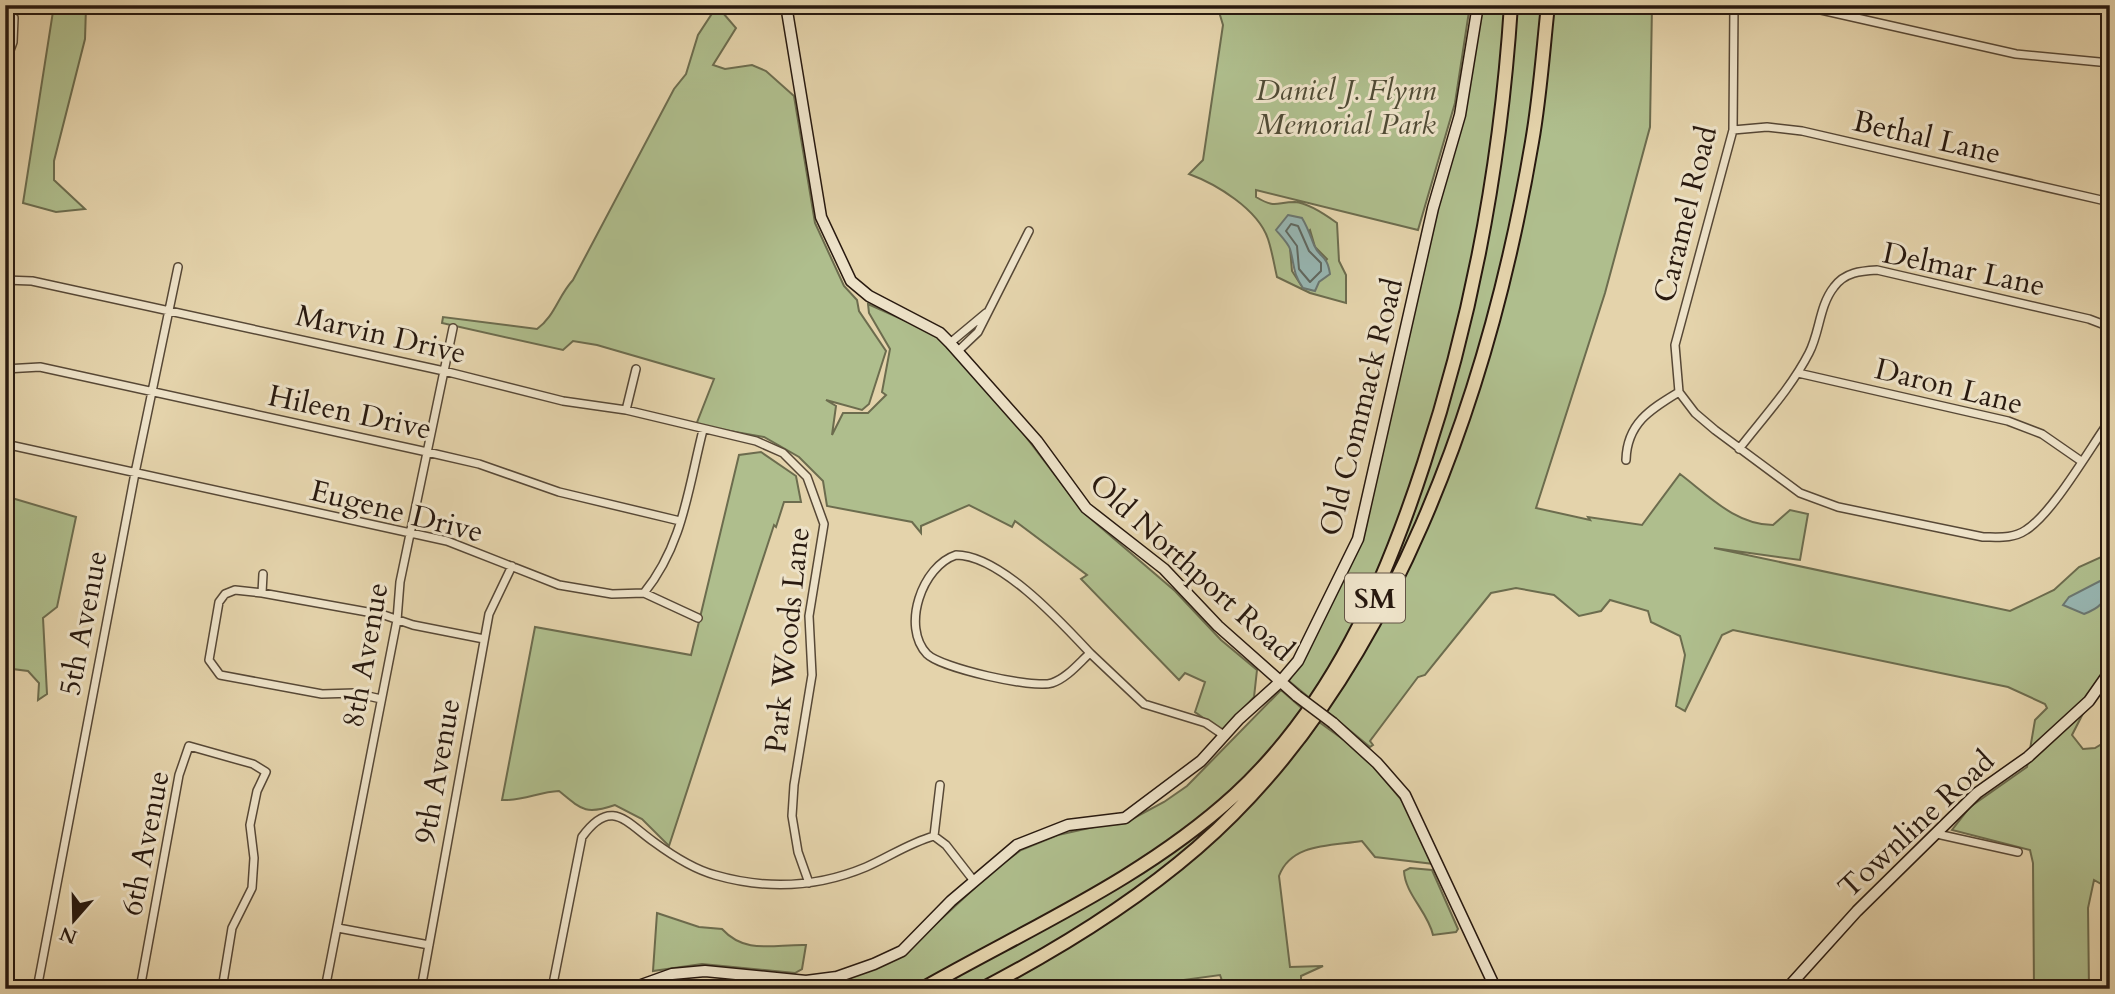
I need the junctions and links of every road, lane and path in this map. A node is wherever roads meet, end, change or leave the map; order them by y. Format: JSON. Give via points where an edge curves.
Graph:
{"nodes":[{"id":1,"x":786,"y":5,"type":"edge"},
{"id":2,"x":1478,"y":5,"type":"edge"},
{"id":3,"x":1511,"y":5,"type":"edge"},
{"id":4,"x":1548,"y":5,"type":"edge"},
{"id":5,"x":1734,"y":5,"type":"edge"},
{"id":6,"x":1799,"y":5,"type":"edge"},
{"id":7,"x":5,"y":16,"type":"edge"},
{"id":8,"x":2110,"y":63,"type":"edge"},
{"id":9,"x":5,"y":64,"type":"edge"},
{"id":10,"x":1733,"y":130,"type":"junction"},
{"id":11,"x":2110,"y":202,"type":"edge"},
{"id":12,"x":1029,"y":231,"type":"dead end"},
{"id":13,"x":178,"y":267,"type":"dead end"},
{"id":14,"x":5,"y":279,"type":"edge"},
{"id":15,"x":169,"y":310,"type":"junction"},
{"id":16,"x":989,"y":311,"type":"junction"},
{"id":17,"x":2110,"y":327,"type":"edge"},
{"id":18,"x":453,"y":328,"type":"dead end"},
{"id":19,"x":950,"y":343,"type":"junction"},
{"id":20,"x":958,"y":351,"type":"junction"},
{"id":21,"x":5,"y":369,"type":"edge"},
{"id":22,"x":636,"y":369,"type":"dead end"},
{"id":23,"x":444,"y":371,"type":"junction"},
{"id":24,"x":1798,"y":373,"type":"junction"},
{"id":25,"x":152,"y":391,"type":"junction"},
{"id":26,"x":1679,"y":392,"type":"junction"},
{"id":27,"x":626,"y":410,"type":"junction"},
{"id":28,"x":2110,"y":420,"type":"edge"},
{"id":29,"x":703,"y":430,"type":"junction"},
{"id":30,"x":745,"y":439,"type":"joint"},
{"id":31,"x":5,"y":444,"type":"edge"},
{"id":32,"x":1739,"y":449,"type":"junction"},
{"id":33,"x":427,"y":452,"type":"junction"},
{"id":34,"x":1626,"y":460,"type":"dead end"},
{"id":35,"x":2081,"y":461,"type":"junction"},
{"id":36,"x":135,"y":473,"type":"junction"},
{"id":37,"x":680,"y":521,"type":"junction"},
{"id":38,"x":411,"y":534,"type":"junction"},
{"id":39,"x":512,"y":566,"type":"junction"},
{"id":40,"x":264,"y":574,"type":"dead end"},
{"id":41,"x":262,"y":593,"type":"junction"},
{"id":42,"x":644,"y":593,"type":"junction"},
{"id":43,"x":698,"y":618,"type":"dead end"},
{"id":44,"x":397,"y":620,"type":"junction"},
{"id":45,"x":485,"y":639,"type":"junction"},
{"id":46,"x":1090,"y":653,"type":"junction"},
{"id":47,"x":2110,"y":671,"type":"edge"},
{"id":48,"x":1281,"y":681,"type":"junction"},
{"id":49,"x":381,"y":699,"type":"junction"},
{"id":50,"x":1224,"y":736,"type":"junction"},
{"id":51,"x":940,"y":785,"type":"dead end"},
{"id":52,"x":1937,"y":834,"type":"junction"},
{"id":53,"x":934,"y":836,"type":"junction"},
{"id":54,"x":2018,"y":852,"type":"dead end"},
{"id":55,"x":974,"y":881,"type":"junction"},
{"id":56,"x":809,"y":883,"type":"junction"},
{"id":57,"x":338,"y":928,"type":"junction"},
{"id":58,"x":429,"y":945,"type":"junction"},
{"id":59,"x":37,"y":989,"type":"edge"},
{"id":60,"x":140,"y":989,"type":"edge"},
{"id":61,"x":222,"y":989,"type":"edge"},
{"id":62,"x":325,"y":989,"type":"edge"},
{"id":63,"x":421,"y":989,"type":"edge"},
{"id":64,"x":552,"y":989,"type":"edge"},
{"id":65,"x":630,"y":989,"type":"edge"},
{"id":66,"x":922,"y":989,"type":"edge"},
{"id":67,"x":982,"y":989,"type":"edge"},
{"id":68,"x":1492,"y":989,"type":"edge"},
{"id":69,"x":1790,"y":989,"type":"edge"}],
"edges":[{"from":1,"to":19,"type":"main road","name":"Old Northport Road","via":[[821,217],[851,281]]},
{"from":2,"to":48,"type":"main road","name":"Old Commack Road","via":[[1461,115],[1433,208],[1358,539],[1298,662]]},
{"from":3,"to":66,"type":"highway","number":"SM","via":[[1505,92],[1487,215],[1439,418],[1389,566],[1339,666],[1263,768],[1198,826],[1099,893]]},
{"from":4,"to":67,"type":"highway","number":"SM","via":[[1532,140],[1490,329],[1420,530],[1358,654],[1309,726],[1199,846],[1102,922]]},
{"from":5,"to":10,"type":"street","name":"Caramel Road"},
{"from":6,"to":8,"type":"street","via":[[2016,54]]},
{"from":7,"to":9,"type":"street","via":[[14,18],[13,42]]},
{"from":10,"to":11,"type":"street","name":"Bethal Lane","via":[[1802,131]]},
{"from":10,"to":26,"type":"street","name":"Caramel Road","via":[[1675,345]]},
{"from":12,"to":16,"type":"street"},
{"from":13,"to":15,"type":"street","name":"5th Avenue"},
{"from":14,"to":15,"type":"street","name":"Marvin Drive"},
{"from":15,"to":23,"type":"street","name":"Marvin Drive"},
{"from":15,"to":25,"type":"street","name":"5th Avenue"},
{"from":16,"to":19,"type":"street"},
{"from":16,"to":20,"type":"street","via":[[978,332]]},
{"from":17,"to":24,"type":"street","name":"Delmar Lane","via":[[1877,270],[1858,271],[1835,285],[1826,300]]},
{"from":18,"to":23,"type":"street","name":"8th Avenue"},
{"from":19,"to":20,"type":"main road","name":"Old Northport Road"},
{"from":20,"to":48,"type":"main road","name":"Old Northport Road","via":[[1037,441],[1086,508],[1164,569],[1218,626]]},
{"from":21,"to":25,"type":"street","name":"Hileen Drive","via":[[40,368]]},
{"from":22,"to":27,"type":"street"},
{"from":23,"to":27,"type":"street","name":"Marvin Drive","via":[[563,401]]},
{"from":23,"to":33,"type":"street","name":"8th Avenue"},
{"from":24,"to":32,"type":"street","name":"Delmar Lane"},
{"from":24,"to":35,"type":"street","name":"Daron Lane","via":[[2008,421],[2042,434]]},
{"from":25,"to":33,"type":"street","name":"Hileen Drive"},
{"from":25,"to":36,"type":"street","name":"5th Avenue"},
{"from":26,"to":32,"type":"street","via":[[1695,413]]},
{"from":26,"to":34,"type":"street","via":[[1657,404],[1630,432]]},
{"from":27,"to":29,"type":"street","name":"Marvin Drive"},
{"from":28,"to":35,"type":"street"},
{"from":29,"to":30,"type":"street","name":"Marvin Drive"},
{"from":29,"to":37,"type":"street"},
{"from":30,"to":56,"type":"street","name":"Park Woods Lane","via":[[783,453],[798,466],[813,486],[824,524],[809,616],[812,667],[793,796],[795,835]]},
{"from":31,"to":36,"type":"street","name":"Eugene Drive"},
{"from":32,"to":35,"type":"street","via":[[1785,484],[1819,502],[1983,537],[2008,537],[2025,531],[2043,515]]},
{"from":33,"to":37,"type":"street","name":"Hileen Drive","via":[[479,464],[559,492]]},
{"from":33,"to":38,"type":"street","name":"8th Avenue"},
{"from":36,"to":38,"type":"street","name":"Eugene Drive"},
{"from":36,"to":59,"type":"street","name":"5th Avenue"},
{"from":37,"to":42,"type":"street","via":[[669,558]]},
{"from":38,"to":39,"type":"street","name":"Eugene Drive","via":[[447,541]]},
{"from":38,"to":44,"type":"street","name":"8th Avenue"},
{"from":39,"to":42,"type":"street","name":"Eugene Drive","via":[[586,591]]},
{"from":39,"to":45,"type":"street","name":"9th Avenue","via":[[494,598]]},
{"from":40,"to":41,"type":"street"},
{"from":41,"to":44,"type":"street"},
{"from":41,"to":49,"type":"street","via":[[235,590],[219,602],[209,648],[209,660],[219,675],[322,694],[355,693]]},
{"from":42,"to":43,"type":"street"},
{"from":44,"to":45,"type":"street"},
{"from":44,"to":49,"type":"street","name":"8th Avenue"},
{"from":45,"to":58,"type":"street","name":"9th Avenue"},
{"from":46,"to":46,"type":"street","via":[[1053,613],[984,561],[956,555],[944,559],[929,574],[920,598],[916,635],[934,660],[1046,684],[1062,678]]},
{"from":46,"to":50,"type":"street","via":[[1144,704],[1206,723]]},
{"from":47,"to":52,"type":"main road","name":"Townline Road","via":[[2090,701],[2028,757],[1977,793]]},
{"from":48,"to":50,"type":"main road","name":"Old Commack Road"},
{"from":48,"to":68,"type":"main road","name":"Old Northport Road","bridge":true,"via":[[1377,763],[1405,794]]},
{"from":49,"to":57,"type":"street","name":"8th Avenue"},
{"from":50,"to":55,"type":"main road","name":"Old Commack Road","via":[[1201,761],[1125,818],[1068,825],[1030,839]]},
{"from":51,"to":53,"type":"street"},
{"from":52,"to":54,"type":"street"},
{"from":52,"to":69,"type":"main road","name":"Townline Road","via":[[1857,911]]},
{"from":53,"to":55,"type":"street"},
{"from":53,"to":56,"type":"street","via":[[864,868]]},
{"from":55,"to":65,"type":"main road","name":"Old Commack Road","via":[[902,951],[837,977],[806,981],[705,971],[672,974]]},
{"from":56,"to":64,"type":"street","via":[[772,887],[714,875],[675,856],[627,818],[612,815],[592,822],[582,836]]},
{"from":57,"to":58,"type":"street"},
{"from":57,"to":62,"type":"street","name":"8th Avenue"},
{"from":58,"to":63,"type":"street","name":"9th Avenue"},
{"from":60,"to":61,"type":"street","name":"6th Avenue","via":[[189,746],[253,764],[265,772],[250,825],[251,888],[232,928]]}]}
